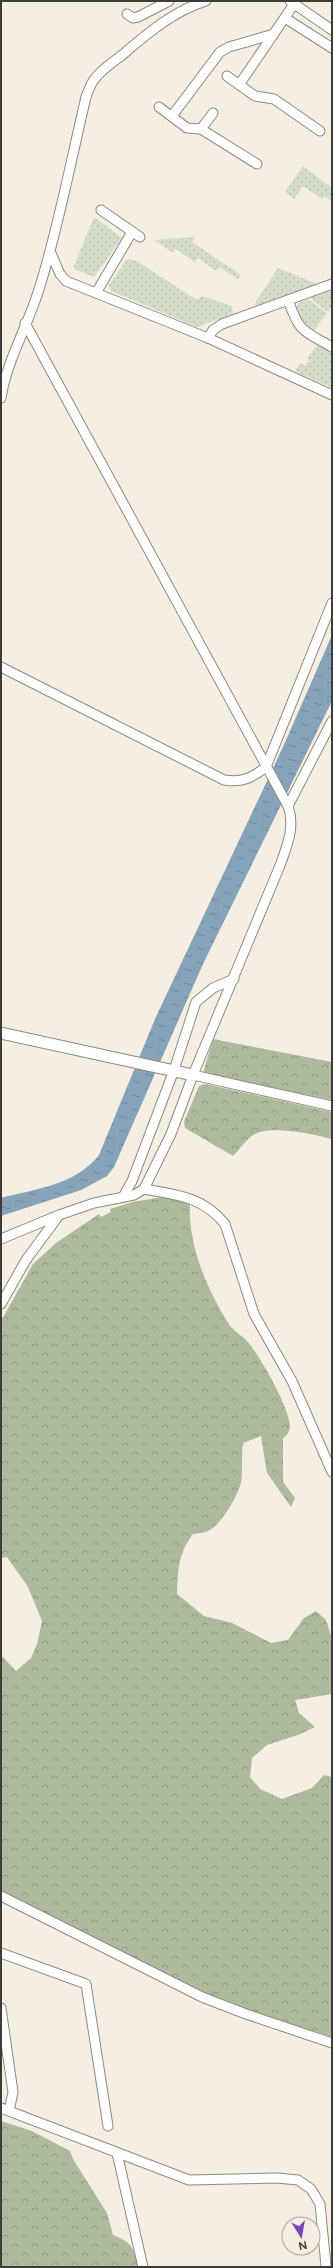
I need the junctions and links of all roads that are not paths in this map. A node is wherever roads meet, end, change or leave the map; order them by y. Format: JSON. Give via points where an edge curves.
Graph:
{"nodes":[{"id":1,"x":169,"y":1,"type":"edge"},
{"id":2,"x":206,"y":1,"type":"edge"},
{"id":3,"x":292,"y":2,"type":"edge"},
{"id":4,"x":127,"y":14,"type":"dead end"},
{"id":5,"x":285,"y":18,"type":"junction"},
{"id":6,"x":332,"y":30,"type":"edge"},
{"id":7,"x":274,"y":34,"type":"junction"},
{"id":8,"x":332,"y":48,"type":"edge"},
{"id":9,"x":227,"y":76,"type":"dead end"},
{"id":10,"x":239,"y":85,"type":"junction"},
{"id":11,"x":159,"y":107,"type":"dead end"},
{"id":12,"x":213,"y":113,"type":"dead end"},
{"id":13,"x":172,"y":116,"type":"junction"},
{"id":14,"x":202,"y":129,"type":"junction"},
{"id":15,"x":320,"y":131,"type":"dead end"},
{"id":16,"x":257,"y":164,"type":"dead end"},
{"id":17,"x":100,"y":210,"type":"dead end"},
{"id":18,"x":50,"y":251,"type":"junction"},
{"id":19,"x":332,"y":284,"type":"edge"},
{"id":20,"x":96,"y":293,"type":"junction"},
{"id":21,"x":288,"y":300,"type":"junction"},
{"id":22,"x":25,"y":323,"type":"junction"},
{"id":23,"x":208,"y":338,"type":"junction"},
{"id":24,"x":332,"y":347,"type":"edge"},
{"id":25,"x":332,"y":395,"type":"edge"},
{"id":26,"x":1,"y":398,"type":"edge"},
{"id":27,"x":332,"y":603,"type":"edge"},
{"id":28,"x":1,"y":667,"type":"edge"},
{"id":29,"x":332,"y":721,"type":"edge"},
{"id":30,"x":268,"y":770,"type":"junction"},
{"id":31,"x":286,"y":802,"type":"junction"},
{"id":32,"x":234,"y":979,"type":"junction"},
{"id":33,"x":1,"y":1033,"type":"edge"},
{"id":34,"x":174,"y":1070,"type":"junction"},
{"id":35,"x":193,"y":1075,"type":"junction"},
{"id":36,"x":332,"y":1106,"type":"edge"},
{"id":37,"x":144,"y":1189,"type":"junction"},
{"id":38,"x":123,"y":1198,"type":"junction"},
{"id":39,"x":60,"y":1215,"type":"junction"},
{"id":40,"x":1,"y":1239,"type":"edge"},
{"id":41,"x":1,"y":1304,"type":"edge"},
{"id":42,"x":332,"y":1472,"type":"edge"},
{"id":43,"x":1,"y":1896,"type":"edge"},
{"id":44,"x":1,"y":1953,"type":"edge"},
{"id":45,"x":1,"y":2008,"type":"edge"},
{"id":46,"x":332,"y":2042,"type":"edge"},
{"id":47,"x":5,"y":2109,"type":"edge"},
{"id":48,"x":108,"y":2126,"type":"dead end"},
{"id":49,"x":117,"y":2153,"type":"junction"},
{"id":50,"x":326,"y":2266,"type":"dead end"},
{"id":51,"x":143,"y":2267,"type":"edge"}],
"edges":[{"from":1,"to":4,"type":"street","via":[[138,17],[133,18]]},
{"from":2,"to":18,"type":"street","via":[[173,15],[94,80],[86,97]]},
{"from":3,"to":5,"type":"street"},
{"from":3,"to":6,"type":"street"},
{"from":5,"to":7,"type":"street"},
{"from":5,"to":8,"type":"street"},
{"from":7,"to":10,"type":"street"},
{"from":7,"to":13,"type":"street","via":[[220,52]]},
{"from":9,"to":10,"type":"street"},
{"from":10,"to":15,"type":"street","via":[[255,96],[274,99]]},
{"from":11,"to":13,"type":"street"},
{"from":12,"to":14,"type":"street"},
{"from":13,"to":14,"type":"street","via":[[187,128]]},
{"from":14,"to":16,"type":"street"},
{"from":17,"to":20,"type":"street","via":[[136,235]]},
{"from":18,"to":20,"type":"street","via":[[66,281]]},
{"from":18,"to":22,"type":"street","via":[[40,288]]},
{"from":19,"to":21,"type":"street"},
{"from":20,"to":23,"type":"street"},
{"from":21,"to":23,"type":"street","via":[[222,324],[213,330]]},
{"from":21,"to":24,"type":"street","via":[[301,330]]},
{"from":22,"to":26,"type":"street"},
{"from":22,"to":30,"type":"street"},
{"from":23,"to":25,"type":"street"},
{"from":27,"to":30,"type":"street"},
{"from":28,"to":30,"type":"street","via":[[224,780],[236,782]]},
{"from":29,"to":31,"type":"street"},
{"from":30,"to":31,"type":"street"},
{"from":31,"to":32,"type":"street","via":[[292,817],[290,838]]},
{"from":32,"to":34,"type":"street","via":[[213,988],[196,1002]]},
{"from":32,"to":35,"type":"street"},
{"from":33,"to":34,"type":"street"},
{"from":34,"to":35,"type":"street"},
{"from":34,"to":38,"type":"street","via":[[132,1181]]},
{"from":35,"to":36,"type":"street"},
{"from":35,"to":37,"type":"street","via":[[171,1134]]},
{"from":37,"to":38,"type":"street"},
{"from":37,"to":42,"type":"street","via":[[185,1196],[204,1204],[225,1224],[254,1314],[292,1381]]},
{"from":38,"to":39,"type":"street"},
{"from":39,"to":40,"type":"street"},
{"from":39,"to":41,"type":"street","via":[[26,1260]]},
{"from":43,"to":46,"type":"street","via":[[202,1997]]},
{"from":44,"to":48,"type":"street","via":[[86,1984]]},
{"from":45,"to":47,"type":"street","via":[[13,2092]]},
{"from":47,"to":49,"type":"street"},
{"from":49,"to":50,"type":"street","via":[[189,2180],[298,2180],[317,2196],[320,2204]]},
{"from":49,"to":51,"type":"street"}]}
